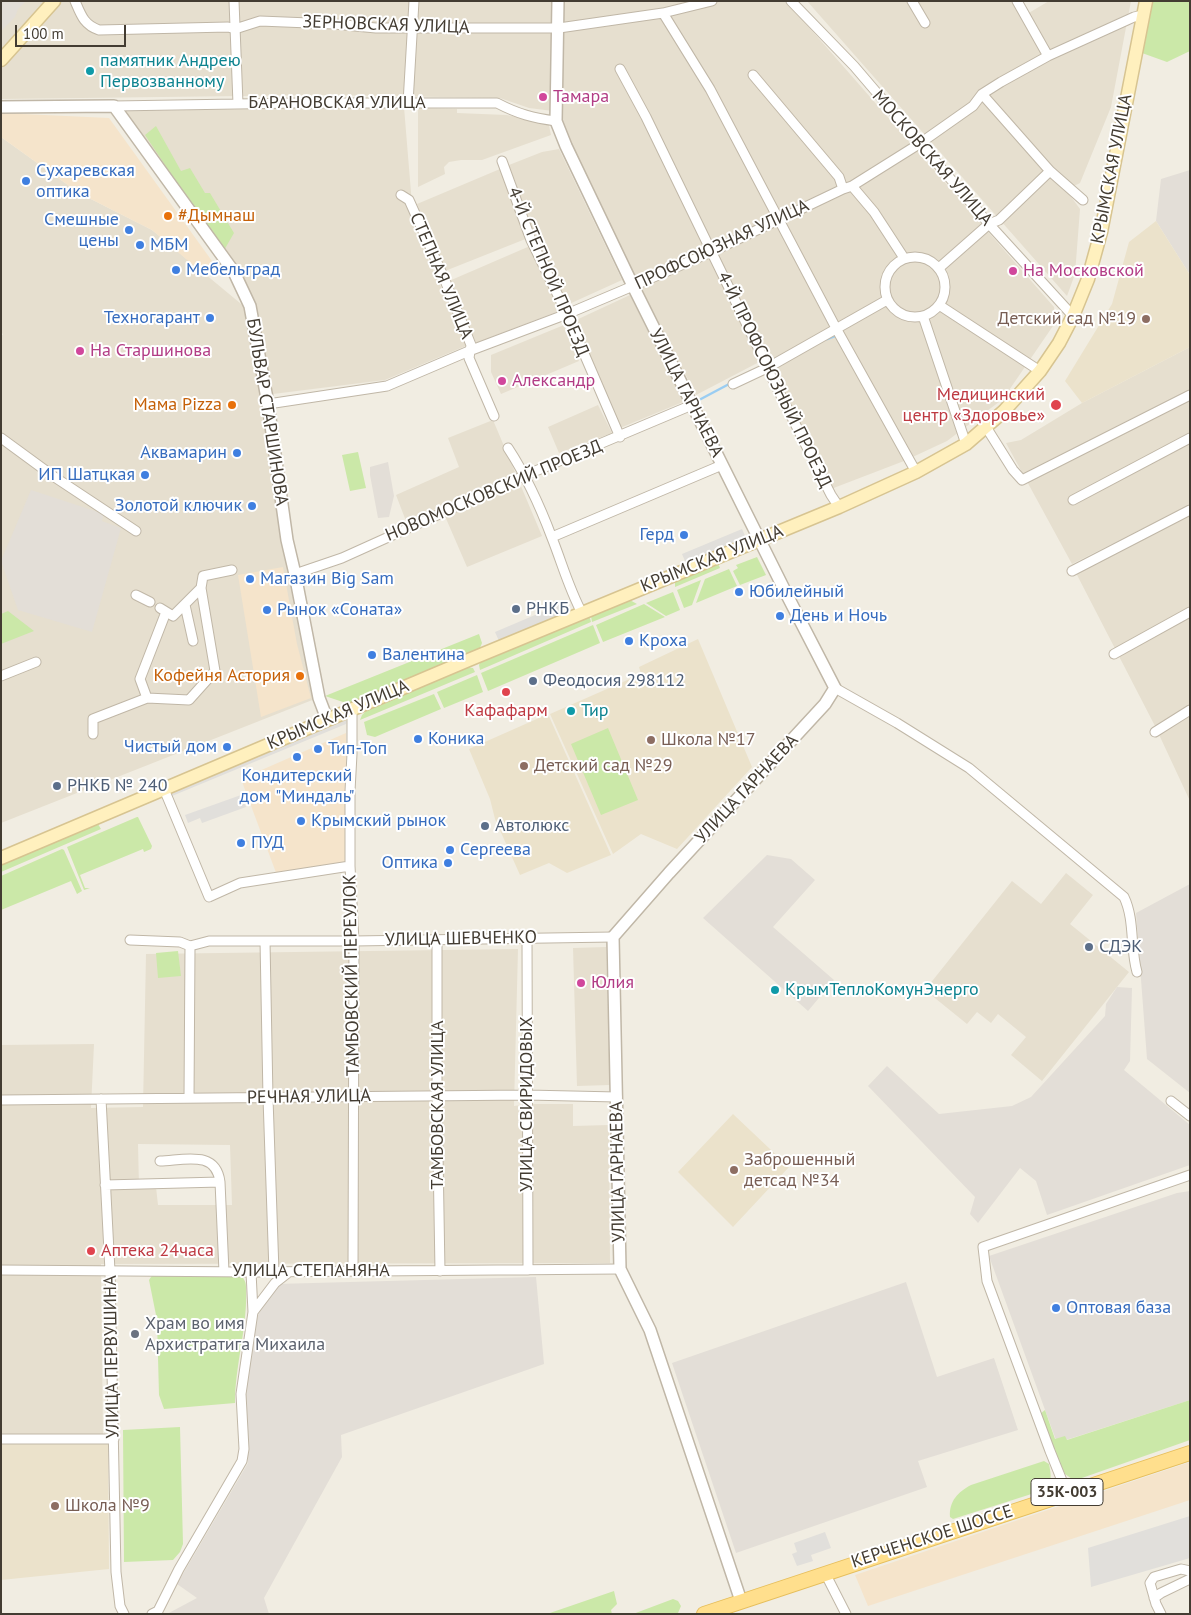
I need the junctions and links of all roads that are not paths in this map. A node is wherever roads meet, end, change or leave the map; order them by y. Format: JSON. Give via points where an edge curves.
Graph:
{"nodes":[{"id":1,"x":54,"y":1,"type":"edge"},
{"id":2,"x":75,"y":1,"type":"edge"},
{"id":3,"x":234,"y":1,"type":"edge"},
{"id":4,"x":414,"y":1,"type":"edge"},
{"id":5,"x":558,"y":1,"type":"edge"},
{"id":6,"x":712,"y":1,"type":"edge"},
{"id":7,"x":790,"y":1,"type":"edge"},
{"id":8,"x":912,"y":1,"type":"edge"},
{"id":9,"x":1017,"y":1,"type":"edge"},
{"id":10,"x":1146,"y":1,"type":"edge"},
{"id":11,"x":662,"y":13,"type":"junction"},
{"id":12,"x":1143,"y":15,"type":"junction"},
{"id":13,"x":925,"y":23,"type":"dead end"},
{"id":14,"x":412,"y":27,"type":"junction"},
{"id":15,"x":559,"y":28,"type":"junction"},
{"id":16,"x":235,"y":29,"type":"junction"},
{"id":17,"x":1048,"y":56,"type":"junction"},
{"id":18,"x":1,"y":60,"type":"edge"},
{"id":19,"x":620,"y":69,"type":"dead end"},
{"id":20,"x":753,"y":75,"type":"dead end"},
{"id":21,"x":982,"y":94,"type":"junction"},
{"id":22,"x":408,"y":103,"type":"junction"},
{"id":23,"x":238,"y":104,"type":"junction"},
{"id":24,"x":114,"y":106,"type":"junction"},
{"id":25,"x":1,"y":107,"type":"edge"},
{"id":26,"x":556,"y":120,"type":"junction"},
{"id":27,"x":919,"y":144,"type":"junction"},
{"id":28,"x":502,"y":161,"type":"dead end"},
{"id":29,"x":1050,"y":171,"type":"junction"},
{"id":30,"x":848,"y":188,"type":"junction"},
{"id":31,"x":401,"y":195,"type":"dead end"},
{"id":32,"x":1082,"y":200,"type":"dead end"},
{"id":33,"x":779,"y":218,"type":"junction"},
{"id":34,"x":989,"y":224,"type":"junction"},
{"id":35,"x":711,"y":252,"type":"junction"},
{"id":36,"x":904,"y":258,"type":"junction"},
{"id":37,"x":939,"y":268,"type":"junction"},
{"id":38,"x":633,"y":286,"type":"junction"},
{"id":39,"x":887,"y":300,"type":"junction"},
{"id":40,"x":939,"y":305,"type":"junction"},
{"id":41,"x":567,"y":314,"type":"junction"},
{"id":42,"x":923,"y":316,"type":"junction"},
{"id":43,"x":1074,"y":316,"type":"junction"},
{"id":44,"x":837,"y":330,"type":"junction"},
{"id":45,"x":469,"y":351,"type":"junction"},
{"id":46,"x":766,"y":368,"type":"junction"},
{"id":47,"x":1040,"y":371,"type":"junction"},
{"id":48,"x":733,"y":384,"type":"dead end"},
{"id":49,"x":1190,"y":395,"type":"edge"},
{"id":50,"x":268,"y":404,"type":"junction"},
{"id":51,"x":692,"y":405,"type":"junction"},
{"id":52,"x":494,"y":416,"type":"dead end"},
{"id":53,"x":986,"y":427,"type":"junction"},
{"id":54,"x":620,"y":437,"type":"junction"},
{"id":55,"x":1,"y":438,"type":"edge"},
{"id":56,"x":1190,"y":438,"type":"edge"},
{"id":57,"x":966,"y":444,"type":"junction"},
{"id":58,"x":508,"y":448,"type":"dead end"},
{"id":59,"x":722,"y":465,"type":"junction"},
{"id":60,"x":916,"y":472,"type":"junction"},
{"id":61,"x":526,"y":476,"type":"junction"},
{"id":62,"x":1073,"y":500,"type":"dead end"},
{"id":63,"x":838,"y":507,"type":"junction"},
{"id":64,"x":1190,"y":510,"type":"edge"},
{"id":65,"x":136,"y":531,"type":"dead end"},
{"id":66,"x":552,"y":537,"type":"junction"},
{"id":67,"x":759,"y":540,"type":"junction"},
{"id":68,"x":232,"y":570,"type":"dead end"},
{"id":69,"x":1072,"y":571,"type":"dead end"},
{"id":70,"x":295,"y":574,"type":"junction"},
{"id":71,"x":201,"y":588,"type":"junction"},
{"id":72,"x":136,"y":595,"type":"dead end"},
{"id":73,"x":150,"y":602,"type":"dead end"},
{"id":74,"x":185,"y":605,"type":"junction"},
{"id":75,"x":1190,"y":612,"type":"edge"},
{"id":76,"x":582,"y":613,"type":"junction"},
{"id":77,"x":193,"y":641,"type":"dead end"},
{"id":78,"x":1114,"y":654,"type":"dead end"},
{"id":79,"x":36,"y":662,"type":"dead end"},
{"id":80,"x":1,"y":676,"type":"edge"},
{"id":81,"x":835,"y":688,"type":"junction"},
{"id":82,"x":147,"y":698,"type":"junction"},
{"id":83,"x":352,"y":710,"type":"junction"},
{"id":84,"x":1190,"y":710,"type":"edge"},
{"id":85,"x":327,"y":719,"type":"junction"},
{"id":86,"x":1155,"y":732,"type":"dead end"},
{"id":87,"x":93,"y":734,"type":"dead end"},
{"id":88,"x":164,"y":789,"type":"junction"},
{"id":89,"x":1,"y":858,"type":"edge"},
{"id":90,"x":350,"y":866,"type":"junction"},
{"id":91,"x":612,"y":937,"type":"junction"},
{"id":92,"x":527,"y":938,"type":"junction"},
{"id":93,"x":130,"y":940,"type":"dead end"},
{"id":94,"x":437,"y":940,"type":"junction"},
{"id":95,"x":265,"y":941,"type":"junction"},
{"id":96,"x":354,"y":941,"type":"junction"},
{"id":97,"x":190,"y":946,"type":"junction"},
{"id":98,"x":1137,"y":972,"type":"dead end"},
{"id":99,"x":527,"y":1095,"type":"junction"},
{"id":100,"x":437,"y":1096,"type":"junction"},
{"id":101,"x":355,"y":1097,"type":"junction"},
{"id":102,"x":617,"y":1097,"type":"junction"},
{"id":103,"x":189,"y":1098,"type":"junction"},
{"id":104,"x":268,"y":1098,"type":"junction"},
{"id":105,"x":101,"y":1099,"type":"junction"},
{"id":106,"x":1,"y":1100,"type":"edge"},
{"id":107,"x":1171,"y":1101,"type":"dead end"},
{"id":108,"x":1190,"y":1116,"type":"edge"},
{"id":109,"x":160,"y":1161,"type":"dead end"},
{"id":110,"x":1190,"y":1175,"type":"edge"},
{"id":111,"x":220,"y":1182,"type":"junction"},
{"id":112,"x":106,"y":1185,"type":"junction"},
{"id":113,"x":620,"y":1269,"type":"junction"},
{"id":114,"x":1,"y":1270,"type":"edge"},
{"id":115,"x":528,"y":1270,"type":"junction"},
{"id":116,"x":110,"y":1271,"type":"junction"},
{"id":117,"x":353,"y":1271,"type":"junction"},
{"id":118,"x":440,"y":1271,"type":"junction"},
{"id":119,"x":224,"y":1272,"type":"junction"},
{"id":120,"x":251,"y":1272,"type":"junction"},
{"id":121,"x":274,"y":1272,"type":"junction"},
{"id":122,"x":289,"y":1272,"type":"junction"},
{"id":123,"x":253,"y":1312,"type":"junction"},
{"id":124,"x":1,"y":1439,"type":"edge"},
{"id":125,"x":114,"y":1439,"type":"junction"},
{"id":126,"x":1190,"y":1453,"type":"edge"},
{"id":127,"x":1067,"y":1493,"type":"junction"},
{"id":128,"x":1190,"y":1571,"type":"edge"},
{"id":129,"x":824,"y":1573,"type":"junction"},
{"id":130,"x":1190,"y":1579,"type":"edge"},
{"id":131,"x":1154,"y":1598,"type":"junction"},
{"id":132,"x":741,"y":1601,"type":"junction"},
{"id":133,"x":124,"y":1614,"type":"edge"},
{"id":134,"x":152,"y":1614,"type":"edge"},
{"id":135,"x":704,"y":1614,"type":"edge"},
{"id":136,"x":846,"y":1614,"type":"edge"},
{"id":137,"x":1161,"y":1614,"type":"edge"}],
"edges":[{"from":1,"to":18,"type":"main road"},
{"from":2,"to":16,"type":"street","name":"ЗЕРНОВСКАЯ УЛИЦА","via":[[85,22],[99,30]]},
{"from":3,"to":16,"type":"street"},
{"from":4,"to":14,"type":"street"},
{"from":5,"to":15,"type":"street","name":"УЛИЦА ГАРНАЕВА"},
{"from":6,"to":11,"type":"street","name":"ЗЕРНОВСКАЯ УЛИЦА"},
{"from":7,"to":27,"type":"street","name":"МОСКОВСКАЯ УЛИЦА","via":[[854,66]]},
{"from":8,"to":13,"type":"street"},
{"from":9,"to":17,"type":"street"},
{"from":10,"to":12,"type":"main road","name":"КРЫМСКАЯ УЛИЦА"},
{"from":11,"to":15,"type":"street","name":"ЗЕРНОВСКАЯ УЛИЦА"},
{"from":11,"to":33,"type":"street","via":[[710,89]]},
{"from":12,"to":17,"type":"street","name":"ПРОФСОЮЗНАЯ УЛИЦА"},
{"from":12,"to":43,"type":"main road","name":"КРЫМСКАЯ УЛИЦА","via":[[1101,232]]},
{"from":14,"to":15,"type":"street","name":"ЗЕРНОВСКАЯ УЛИЦА"},
{"from":14,"to":16,"type":"street","name":"ЗЕРНОВСКАЯ УЛИЦА","via":[[260,22]]},
{"from":14,"to":22,"type":"street"},
{"from":15,"to":26,"type":"street","name":"УЛИЦА ГАРНАЕВА"},
{"from":16,"to":23,"type":"street"},
{"from":17,"to":21,"type":"street","name":"ПРОФСОЮЗНАЯ УЛИЦА"},
{"from":19,"to":35,"type":"street","name":"4-Й ПРОФСОЮЗНЫЙ ПРОЕЗД"},
{"from":20,"to":30,"type":"street"},
{"from":21,"to":27,"type":"street","name":"ПРОФСОЮЗНАЯ УЛИЦА","via":[[973,106]]},
{"from":21,"to":29,"type":"street"},
{"from":22,"to":23,"type":"street","name":"БАРАНОВСКАЯ УЛИЦА"},
{"from":22,"to":26,"type":"street","name":"БАРАНОВСКАЯ УЛИЦА","via":[[497,103],[532,118]]},
{"from":23,"to":24,"type":"street","name":"БАРАНОВСКАЯ УЛИЦА"},
{"from":24,"to":25,"type":"street"},
{"from":24,"to":50,"type":"street","name":"БУЛЬВАР СТАРШИНОВА","via":[[234,272],[250,306]]},
{"from":26,"to":38,"type":"street","name":"УЛИЦА ГАРНАЕВА"},
{"from":27,"to":30,"type":"street","name":"ПРОФСОЮЗНАЯ УЛИЦА"},
{"from":27,"to":34,"type":"street","name":"МОСКОВСКАЯ УЛИЦА"},
{"from":28,"to":41,"type":"street","name":"4-Й СТЕПНОЙ ПРОЕЗД","via":[[531,240]]},
{"from":29,"to":32,"type":"street"},
{"from":29,"to":34,"type":"street","via":[[999,220]]},
{"from":30,"to":33,"type":"street","name":"ПРОФСОЮЗНАЯ УЛИЦА"},
{"from":30,"to":36,"type":"street","via":[[874,212]]},
{"from":31,"to":45,"type":"street","name":"СТЕПНАЯ УЛИЦА","via":[[409,200],[444,278],[471,345]]},
{"from":33,"to":35,"type":"street","name":"ПРОФСОЮЗНАЯ УЛИЦА"},
{"from":33,"to":44,"type":"street"},
{"from":34,"to":37,"type":"street"},
{"from":34,"to":43,"type":"street","name":"МОСКОВСКАЯ УЛИЦА"},
{"from":35,"to":38,"type":"street","name":"ПРОФСОЮЗНАЯ УЛИЦА"},
{"from":35,"to":46,"type":"street","name":"4-Й ПРОФСОЮЗНЫЙ ПРОЕЗД"},
{"from":36,"to":37,"type":"street","via":[[916,256]]},
{"from":36,"to":39,"type":"street","via":[[893,265],[886,276]]},
{"from":37,"to":40,"type":"street","via":[[945,293]]},
{"from":38,"to":41,"type":"street","name":"ПРОФСОЮЗНАЯ УЛИЦА"},
{"from":38,"to":51,"type":"street","name":"УЛИЦА ГАРНАЕВА"},
{"from":39,"to":42,"type":"street","via":[[902,314]]},
{"from":39,"to":44,"type":"street"},
{"from":40,"to":42,"type":"street"},
{"from":40,"to":47,"type":"street"},
{"from":41,"to":45,"type":"street","name":"ПРОФСОЮЗНАЯ УЛИЦА"},
{"from":41,"to":54,"type":"street","name":"4-Й СТЕПНОЙ ПРОЕЗД"},
{"from":42,"to":57,"type":"street"},
{"from":43,"to":47,"type":"main road","name":"КРЫМСКАЯ УЛИЦА"},
{"from":44,"to":46,"type":"street"},
{"from":44,"to":60,"type":"street"},
{"from":45,"to":50,"type":"street","name":"ПРОФСОЮЗНАЯ УЛИЦА","via":[[387,386]]},
{"from":45,"to":52,"type":"street","name":"СТЕПНАЯ УЛИЦА","via":[[469,358]]},
{"from":46,"to":48,"type":"street"},
{"from":46,"to":63,"type":"street","name":"4-Й ПРОФСОЮЗНЫЙ ПРОЕЗД"},
{"from":47,"to":53,"type":"main road","name":"КРЫМСКАЯ УЛИЦА"},
{"from":49,"to":53,"type":"street","via":[[1022,480]]},
{"from":50,"to":70,"type":"street","name":"БУЛЬВАР СТАРШИНОВА","via":[[287,540]]},
{"from":51,"to":54,"type":"street","name":"НОВОМОСКОВСКИЙ ПРОЕЗД"},
{"from":51,"to":59,"type":"street","name":"УЛИЦА ГАРНАЕВА"},
{"from":53,"to":57,"type":"main road","name":"КРЫМСКАЯ УЛИЦА"},
{"from":54,"to":61,"type":"street","name":"НОВОМОСКОВСКИЙ ПРОЕЗД"},
{"from":55,"to":65,"type":"street"},
{"from":56,"to":62,"type":"street"},
{"from":57,"to":60,"type":"main road","name":"КРЫМСКАЯ УЛИЦА"},
{"from":58,"to":61,"type":"street"},
{"from":59,"to":66,"type":"street"},
{"from":59,"to":67,"type":"street","name":"УЛИЦА ГАРНАЕВА"},
{"from":60,"to":63,"type":"main road","name":"КРЫМСКАЯ УЛИЦА"},
{"from":61,"to":66,"type":"street"},
{"from":61,"to":70,"type":"street","name":"НОВОМОСКОВСКИЙ ПРОЕЗД","via":[[342,558]]},
{"from":63,"to":67,"type":"main road","name":"КРЫМСКАЯ УЛИЦА"},
{"from":64,"to":69,"type":"street"},
{"from":66,"to":76,"type":"street","via":[[572,595]]},
{"from":67,"to":76,"type":"main road","name":"КРЫМСКАЯ УЛИЦА"},
{"from":67,"to":81,"type":"street","name":"УЛИЦА ГАРНАЕВА"},
{"from":68,"to":71,"type":"street","via":[[203,576]]},
{"from":70,"to":85,"type":"street","name":"БУЛЬВАР СТАРШИНОВА","via":[[319,698]]},
{"from":71,"to":74,"type":"street"},
{"from":71,"to":82,"type":"street","via":[[215,671],[189,700]]},
{"from":72,"to":73,"type":"street"},
{"from":74,"to":77,"type":"street"},
{"from":74,"to":82,"type":"street","via":[[174,616],[163,610],[140,679]]},
{"from":75,"to":78,"type":"street"},
{"from":76,"to":83,"type":"main road","name":"КРЫМСКАЯ УЛИЦА"},
{"from":79,"to":80,"type":"street"},
{"from":81,"to":91,"type":"street","name":"УЛИЦА ГАРНАЕВА","via":[[814,717]]},
{"from":81,"to":98,"type":"street","via":[[970,768],[1124,897],[1129,909]]},
{"from":82,"to":87,"type":"street","via":[[93,719]]},
{"from":83,"to":85,"type":"main road","name":"КРЫМСКАЯ УЛИЦА"},
{"from":83,"to":90,"type":"street","name":"ТАМБОВСКИЙ ПЕРЕУЛОК"},
{"from":84,"to":86,"type":"street"},
{"from":85,"to":88,"type":"main road","name":"КРЫМСКАЯ УЛИЦА"},
{"from":88,"to":89,"type":"main road","name":"КРЫМСКАЯ УЛИЦА"},
{"from":88,"to":90,"type":"street","via":[[209,897],[240,883]]},
{"from":90,"to":96,"type":"street","name":"ТАМБОВСКИЙ ПЕРЕУЛОК"},
{"from":91,"to":92,"type":"street","name":"УЛИЦА ШЕВЧЕНКО"},
{"from":91,"to":102,"type":"street","name":"УЛИЦА ГАРНАЕВА"},
{"from":92,"to":94,"type":"street","name":"УЛИЦА ШЕВЧЕНКО"},
{"from":92,"to":99,"type":"street","name":"УЛИЦА СВИРИДОВЫХ"},
{"from":93,"to":97,"type":"street","name":"УЛИЦА ШЕВЧЕНКО","via":[[180,942]]},
{"from":94,"to":96,"type":"street","name":"УЛИЦА ШЕВЧЕНКО"},
{"from":94,"to":100,"type":"street","name":"ТАМБОВСКАЯ УЛИЦА"},
{"from":95,"to":96,"type":"street","name":"УЛИЦА ШЕВЧЕНКО"},
{"from":95,"to":97,"type":"street","name":"УЛИЦА ШЕВЧЕНКО","via":[[209,940]]},
{"from":95,"to":104,"type":"street"},
{"from":96,"to":101,"type":"street","name":"ТАМБОВСКИЙ ПЕРЕУЛОК"},
{"from":97,"to":103,"type":"street"},
{"from":99,"to":100,"type":"street","name":"РЕЧНАЯ УЛИЦА"},
{"from":99,"to":102,"type":"street","name":"РЕЧНАЯ УЛИЦА"},
{"from":99,"to":115,"type":"street","name":"УЛИЦА СВИРИДОВЫХ"},
{"from":100,"to":101,"type":"street","name":"РЕЧНАЯ УЛИЦА"},
{"from":100,"to":118,"type":"street","name":"ТАМБОВСКАЯ УЛИЦА"},
{"from":101,"to":104,"type":"street","name":"РЕЧНАЯ УЛИЦА"},
{"from":101,"to":117,"type":"street","name":"ТАМБОВСКИЙ ПЕРЕУЛОК"},
{"from":102,"to":113,"type":"street","name":"УЛИЦА ГАРНАЕВА"},
{"from":103,"to":104,"type":"street","name":"РЕЧНАЯ УЛИЦА"},
{"from":103,"to":105,"type":"street","name":"РЕЧНАЯ УЛИЦА"},
{"from":104,"to":121,"type":"street"},
{"from":105,"to":106,"type":"street","name":"РЕЧНАЯ УЛИЦА"},
{"from":105,"to":112,"type":"street","name":"УЛИЦА ПЕРВУШИНА"},
{"from":107,"to":108,"type":"street"},
{"from":109,"to":111,"type":"street","via":[[203,1160],[215,1166]]},
{"from":110,"to":127,"type":"street","via":[[983,1247],[987,1281]]},
{"from":111,"to":112,"type":"street"},
{"from":111,"to":119,"type":"street"},
{"from":112,"to":116,"type":"street","name":"УЛИЦА ПЕРВУШИНА"},
{"from":113,"to":115,"type":"street","name":"УЛИЦА СТЕПАНЯНА"},
{"from":113,"to":132,"type":"street","name":"УЛИЦА ГАРНАЕВА","via":[[650,1330]]},
{"from":114,"to":116,"type":"street","name":"УЛИЦА СТЕПАНЯНА"},
{"from":115,"to":118,"type":"street","name":"УЛИЦА СТЕПАНЯНА"},
{"from":116,"to":119,"type":"street","name":"УЛИЦА СТЕПАНЯНА"},
{"from":116,"to":125,"type":"street","name":"УЛИЦА ПЕРВУШИНА"},
{"from":117,"to":118,"type":"street","name":"УЛИЦА СТЕПАНЯНА"},
{"from":117,"to":122,"type":"street","name":"УЛИЦА СТЕПАНЯНА"},
{"from":119,"to":120,"type":"street","name":"УЛИЦА СТЕПАНЯНА"},
{"from":120,"to":121,"type":"street","name":"УЛИЦА СТЕПАНЯНА"},
{"from":120,"to":123,"type":"street"},
{"from":121,"to":122,"type":"street","name":"УЛИЦА СТЕПАНЯНА"},
{"from":122,"to":123,"type":"street","via":[[275,1283]]},
{"from":123,"to":134,"type":"street","via":[[241,1394],[242,1461],[179,1569],[158,1612]]},
{"from":124,"to":125,"type":"street"},
{"from":125,"to":133,"type":"street","name":"УЛИЦА ПЕРВУШИНА","via":[[116,1572]]},
{"from":126,"to":127,"type":"main road","name":"КЕРЧЕНСКОЕ ШОССЕ","number":"35К-003"},
{"from":127,"to":129,"type":"main road","name":"КЕРЧЕНСКОЕ ШОССЕ","number":"35К-003"},
{"from":128,"to":131,"type":"street","via":[[1181,1568],[1154,1577],[1150,1583]]},
{"from":129,"to":132,"type":"main road","name":"КЕРЧЕНСКОЕ ШОССЕ","number":"35К-003"},
{"from":129,"to":136,"type":"street"},
{"from":130,"to":131,"type":"street"},
{"from":131,"to":137,"type":"street"},
{"from":132,"to":135,"type":"main road","name":"КЕРЧЕНСКОЕ ШОССЕ","number":"35К-003"}]}
